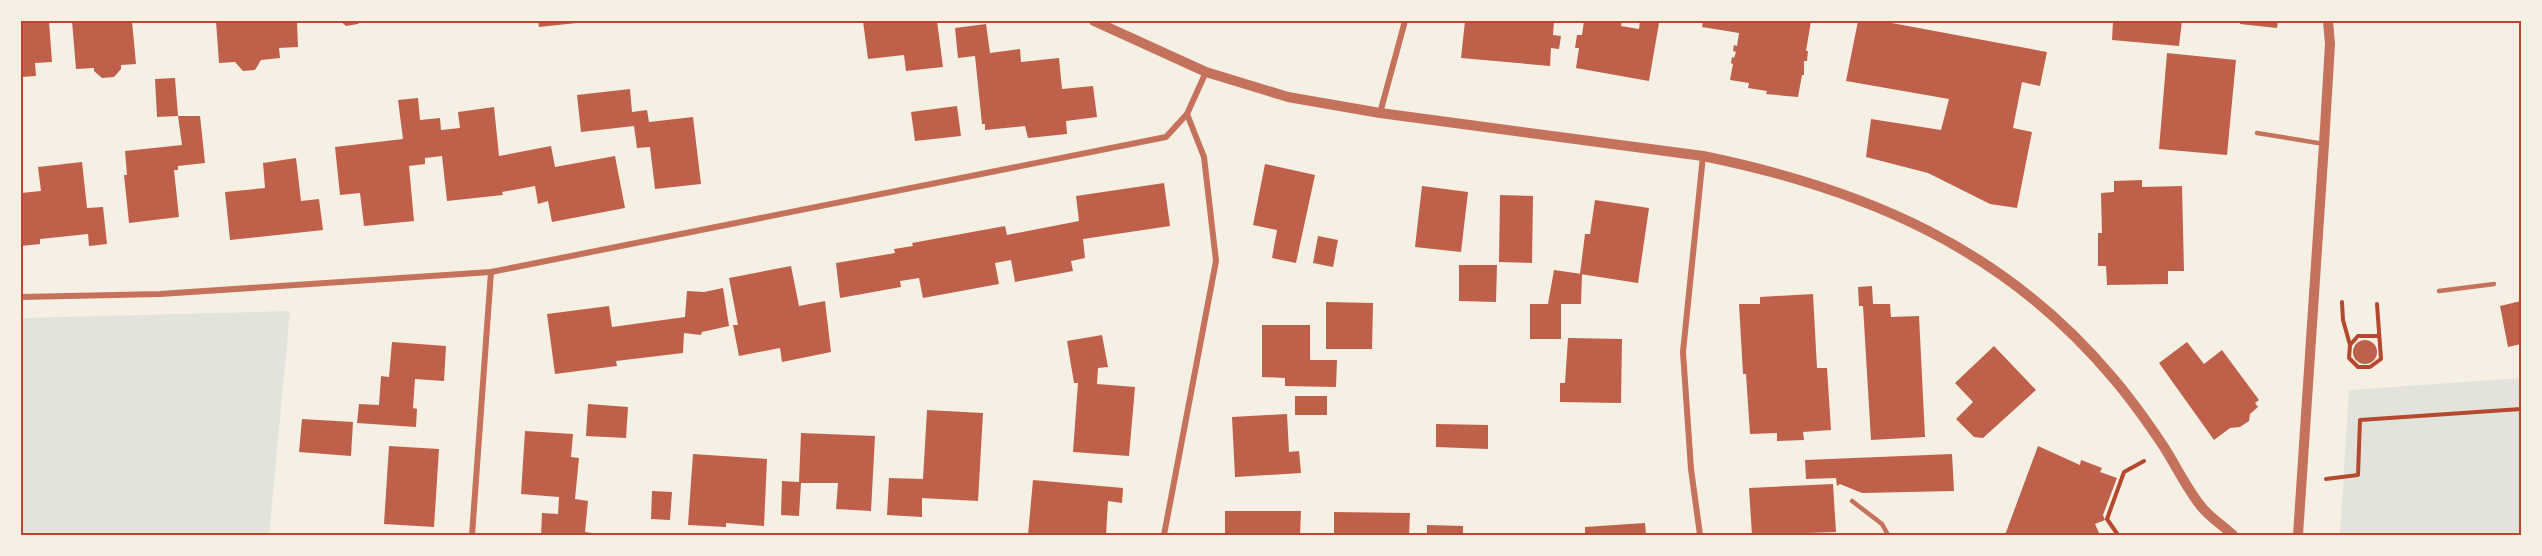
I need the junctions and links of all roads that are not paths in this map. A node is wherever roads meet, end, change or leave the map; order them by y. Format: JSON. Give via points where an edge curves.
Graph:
{"nodes":[{"id":1,"x":1094,"y":21,"type":"edge"},
{"id":2,"x":1405,"y":21,"type":"edge"},
{"id":3,"x":2328,"y":21,"type":"edge"},
{"id":4,"x":1206,"y":72,"type":"junction"},
{"id":5,"x":1380,"y":113,"type":"junction"},
{"id":6,"x":1188,"y":114,"type":"junction"},
{"id":7,"x":2257,"y":133,"type":"dead end"},
{"id":8,"x":2324,"y":144,"type":"junction"},
{"id":9,"x":1703,"y":156,"type":"junction"},
{"id":10,"x":491,"y":272,"type":"junction"},
{"id":11,"x":2494,"y":284,"type":"dead end"},
{"id":12,"x":2439,"y":291,"type":"dead end"},
{"id":13,"x":21,"y":297,"type":"edge"},
{"id":14,"x":1851,"y":501,"type":"dead end"},
{"id":15,"x":472,"y":535,"type":"edge"},
{"id":16,"x":1164,"y":535,"type":"edge"},
{"id":17,"x":1700,"y":535,"type":"edge"},
{"id":18,"x":1888,"y":535,"type":"edge"},
{"id":19,"x":2233,"y":535,"type":"edge"},
{"id":20,"x":2298,"y":535,"type":"edge"}],
"edges":[{"from":1,"to":4,"type":"street"},
{"from":2,"to":5,"type":"street"},
{"from":3,"to":8,"type":"street"},
{"from":4,"to":5,"type":"street","via":[[1288,97]]},
{"from":4,"to":6,"type":"street"},
{"from":5,"to":9,"type":"street"},
{"from":6,"to":10,"type":"street","via":[[1167,137]]},
{"from":6,"to":16,"type":"street","via":[[1204,157],[1216,261]]},
{"from":7,"to":8,"type":"lane"},
{"from":8,"to":20,"type":"street"},
{"from":9,"to":17,"type":"street","via":[[1683,352]]},
{"from":9,"to":19,"type":"street","via":[[1793,176],[1880,208],[1941,236],[2024,291],[2058,318],[2113,378],[2201,506]]},
{"from":10,"to":13,"type":"street","via":[[160,294]]},
{"from":10,"to":15,"type":"street"},
{"from":11,"to":12,"type":"lane"},
{"from":14,"to":18,"type":"lane","via":[[1882,525]]}]}
